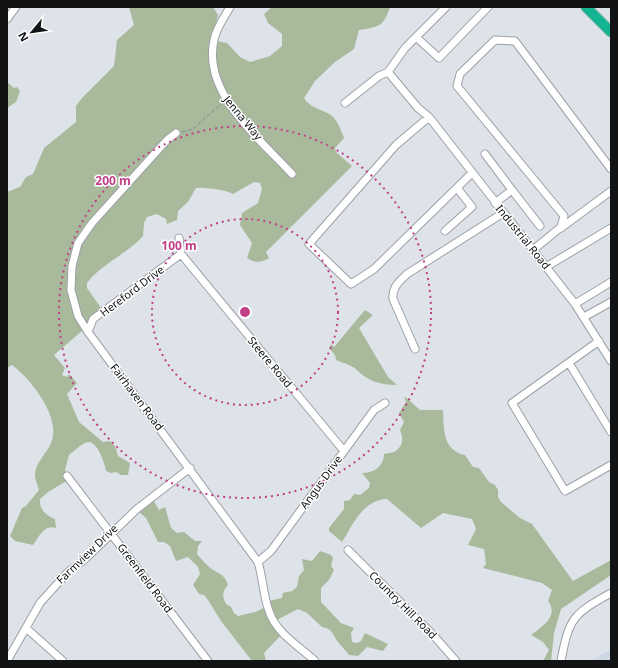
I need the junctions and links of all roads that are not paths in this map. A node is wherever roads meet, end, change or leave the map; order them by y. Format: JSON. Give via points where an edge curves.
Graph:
{"nodes":[{"id":1,"x":16,"y":7,"type":"edge"},
{"id":2,"x":230,"y":7,"type":"edge"},
{"id":3,"x":446,"y":7,"type":"edge"},
{"id":4,"x":488,"y":7,"type":"edge"},
{"id":5,"x":586,"y":7,"type":"edge"},
{"id":6,"x":7,"y":19,"type":"edge"},
{"id":7,"x":611,"y":32,"type":"edge"},
{"id":8,"x":416,"y":37,"type":"junction"},
{"id":9,"x":388,"y":72,"type":"junction"},
{"id":10,"x":345,"y":103,"type":"dead end"},
{"id":11,"x":429,"y":117,"type":"junction"},
{"id":12,"x":176,"y":133,"type":"road end"},
{"id":13,"x":485,"y":154,"type":"dead end"},
{"id":14,"x":611,"y":169,"type":"edge"},
{"id":15,"x":472,"y":173,"type":"junction"},
{"id":16,"x":292,"y":174,"type":"dead end"},
{"id":17,"x":457,"y":188,"type":"junction"},
{"id":18,"x":512,"y":190,"type":"junction"},
{"id":19,"x":611,"y":191,"type":"edge"},
{"id":20,"x":496,"y":203,"type":"junction"},
{"id":21,"x":503,"y":213,"type":"junction"},
{"id":22,"x":540,"y":226,"type":"dead end"},
{"id":23,"x":561,"y":228,"type":"junction"},
{"id":24,"x":611,"y":228,"type":"edge"},
{"id":25,"x":444,"y":231,"type":"dead end"},
{"id":26,"x":179,"y":238,"type":"dead end"},
{"id":27,"x":533,"y":250,"type":"junction"},
{"id":28,"x":181,"y":254,"type":"junction"},
{"id":29,"x":546,"y":267,"type":"junction"},
{"id":30,"x":611,"y":282,"type":"edge"},
{"id":31,"x":611,"y":302,"type":"edge"},
{"id":32,"x":575,"y":304,"type":"junction"},
{"id":33,"x":584,"y":317,"type":"junction"},
{"id":34,"x":88,"y":332,"type":"junction"},
{"id":35,"x":599,"y":341,"type":"junction"},
{"id":36,"x":415,"y":349,"type":"dead end"},
{"id":37,"x":611,"y":361,"type":"edge"},
{"id":38,"x":568,"y":363,"type":"junction"},
{"id":39,"x":385,"y":403,"type":"dead end"},
{"id":40,"x":611,"y":432,"type":"edge"},
{"id":41,"x":344,"y":451,"type":"junction"},
{"id":42,"x":611,"y":465,"type":"edge"},
{"id":43,"x":190,"y":468,"type":"junction"},
{"id":44,"x":67,"y":476,"type":"dead end"},
{"id":45,"x":110,"y":534,"type":"junction"},
{"id":46,"x":348,"y":550,"type":"dead end"},
{"id":47,"x":258,"y":562,"type":"junction"},
{"id":48,"x":611,"y":593,"type":"edge"},
{"id":49,"x":26,"y":628,"type":"junction"},
{"id":50,"x":7,"y":661,"type":"edge"},
{"id":51,"x":63,"y":661,"type":"edge"},
{"id":52,"x":208,"y":661,"type":"edge"},
{"id":53,"x":315,"y":661,"type":"edge"},
{"id":54,"x":456,"y":661,"type":"edge"},
{"id":55,"x":561,"y":661,"type":"edge"}],
"edges":[{"from":1,"to":6,"type":"street"},
{"from":2,"to":16,"type":"street","name":"Jenna Way","via":[[214,41],[214,71],[226,100]]},
{"from":3,"to":8,"type":"street"},
{"from":4,"to":8,"type":"street","via":[[439,58]]},
{"from":5,"to":7,"type":"highway"},
{"from":8,"to":9,"type":"street"},
{"from":9,"to":10,"type":"street","via":[[379,76]]},
{"from":9,"to":11,"type":"street","name":"Industrial Road","via":[[418,108]]},
{"from":11,"to":15,"type":"street","name":"Industrial Road"},
{"from":11,"to":17,"type":"street","via":[[396,145],[309,244],[352,284],[374,269]]},
{"from":12,"to":34,"type":"street","name":"Fairhaven Road","via":[[92,224],[78,244],[72,266],[71,290],[78,316]]},
{"from":13,"to":18,"type":"street"},
{"from":14,"to":23,"type":"street","via":[[515,41],[496,40],[460,74],[457,86],[564,216]]},
{"from":15,"to":17,"type":"street"},
{"from":15,"to":20,"type":"street","name":"Industrial Road"},
{"from":17,"to":25,"type":"street","via":[[472,206]]},
{"from":18,"to":20,"type":"street"},
{"from":18,"to":22,"type":"street"},
{"from":19,"to":23,"type":"street"},
{"from":20,"to":21,"type":"street","name":"Industrial Road"},
{"from":21,"to":27,"type":"street","name":"Industrial Road"},
{"from":21,"to":36,"type":"street","via":[[407,274],[396,285],[392,292],[393,299]]},
{"from":23,"to":27,"type":"street"},
{"from":24,"to":29,"type":"street"},
{"from":26,"to":28,"type":"street"},
{"from":27,"to":29,"type":"street","name":"Industrial Road"},
{"from":28,"to":34,"type":"street","name":"Hereford Drive","via":[[93,320]]},
{"from":28,"to":41,"type":"street","name":"Steere Road"},
{"from":29,"to":32,"type":"street","name":"Industrial Road"},
{"from":30,"to":32,"type":"street"},
{"from":31,"to":33,"type":"street"},
{"from":32,"to":33,"type":"street","name":"Industrial Road"},
{"from":33,"to":35,"type":"street","name":"Industrial Road"},
{"from":34,"to":43,"type":"street","name":"Fairhaven Road"},
{"from":35,"to":37,"type":"street","name":"Industrial Road"},
{"from":35,"to":38,"type":"street"},
{"from":38,"to":40,"type":"street"},
{"from":38,"to":42,"type":"street","via":[[512,403],[565,490]]},
{"from":39,"to":41,"type":"street","name":"Angus Drive","via":[[374,410]]},
{"from":41,"to":47,"type":"street","name":"Angus Drive","via":[[271,551]]},
{"from":43,"to":45,"type":"street","name":"Farmview Drive","via":[[136,509]]},
{"from":43,"to":47,"type":"street","name":"Fairhaven Road"},
{"from":44,"to":45,"type":"street","name":"Greenfield Road"},
{"from":45,"to":49,"type":"street","name":"Farmview Drive","via":[[51,590],[40,603]]},
{"from":45,"to":52,"type":"street","name":"Greenfield Road","via":[[126,551]]},
{"from":46,"to":54,"type":"street","name":"Country Hill Road"},
{"from":47,"to":53,"type":"street","name":"Fairhaven Road","via":[[266,603],[274,622]]},
{"from":48,"to":55,"type":"street","via":[[583,609],[573,619],[568,628]]},
{"from":49,"to":50,"type":"street","name":"Farmview Drive"},
{"from":49,"to":51,"type":"street"}]}
